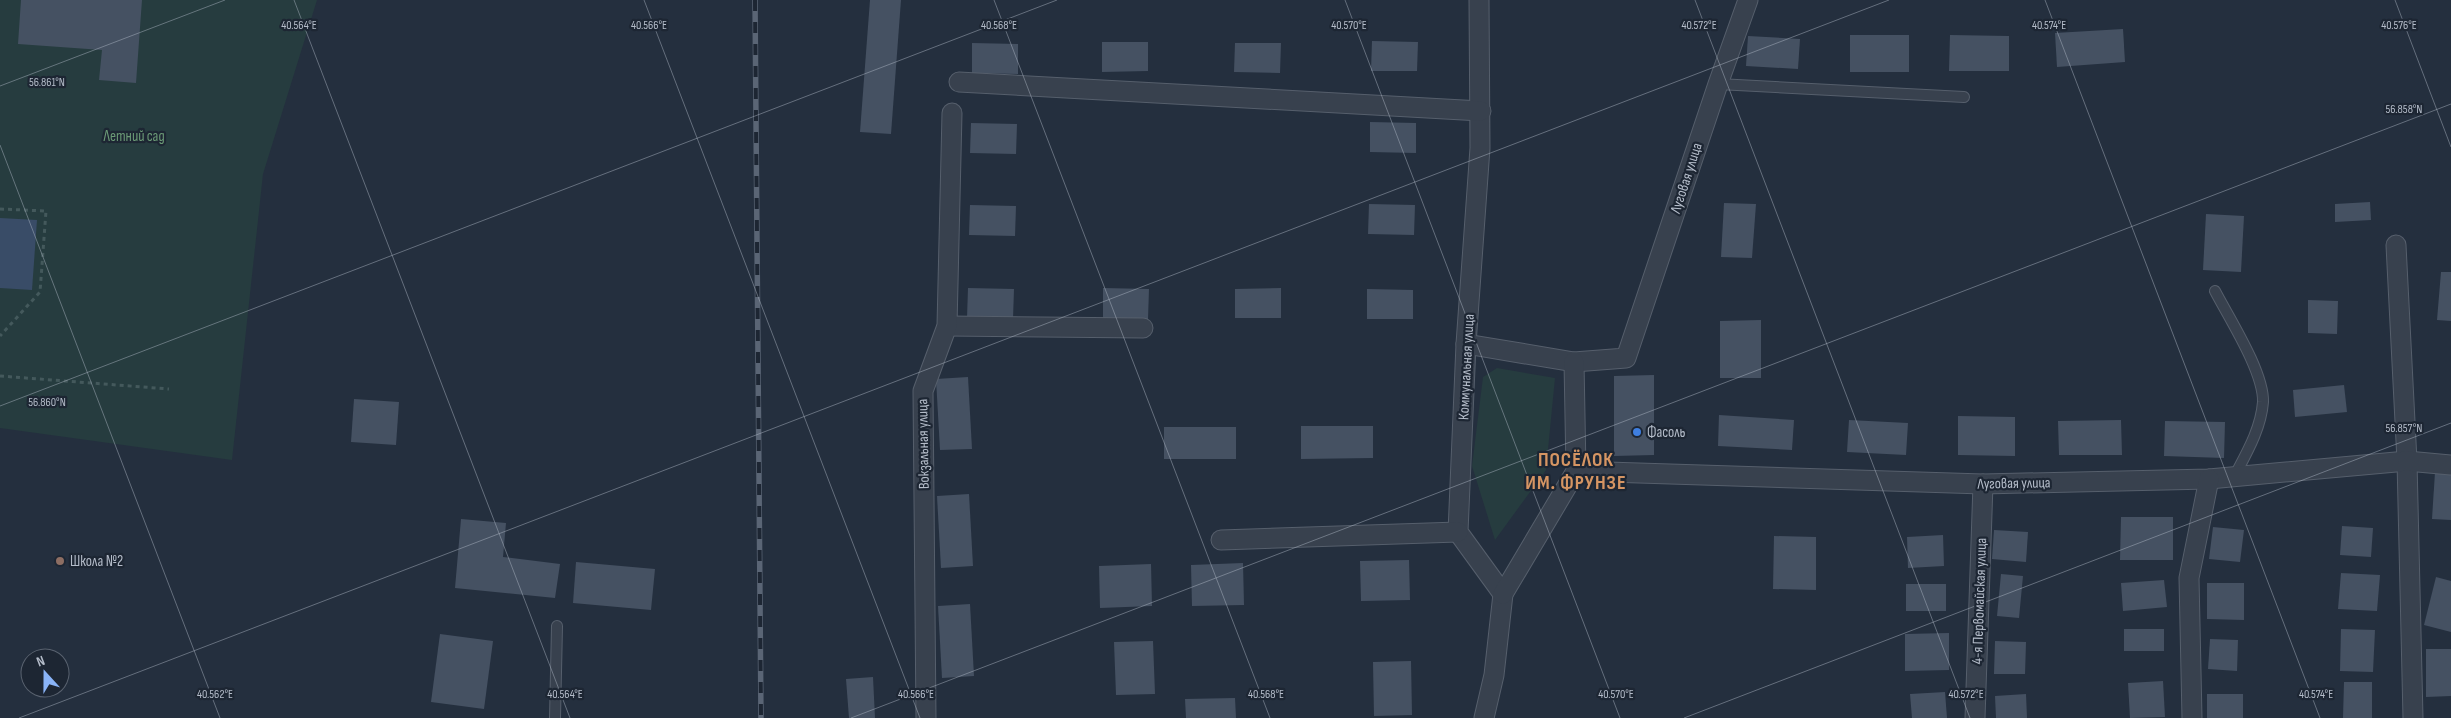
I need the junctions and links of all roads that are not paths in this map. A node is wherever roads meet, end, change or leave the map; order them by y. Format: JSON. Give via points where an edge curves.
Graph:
{"nodes":[{"id":1,"x":1478,"y":0,"type":"edge"},
{"id":2,"x":1748,"y":0,"type":"edge"},
{"id":3,"x":959,"y":82,"type":"dead end"},
{"id":4,"x":1718,"y":84,"type":"junction"},
{"id":5,"x":1964,"y":97,"type":"dead end"},
{"id":6,"x":1481,"y":111,"type":"junction"},
{"id":7,"x":952,"y":114,"type":"dead end"},
{"id":8,"x":2396,"y":246,"type":"dead end"},
{"id":9,"x":2215,"y":291,"type":"dead end"},
{"id":10,"x":947,"y":326,"type":"junction"},
{"id":11,"x":1143,"y":328,"type":"dead end"},
{"id":12,"x":1466,"y":344,"type":"junction"},
{"id":13,"x":1574,"y":362,"type":"junction"},
{"id":14,"x":2407,"y":462,"type":"junction"},
{"id":15,"x":2451,"y":465,"type":"edge"},
{"id":16,"x":1576,"y":471,"type":"junction"},
{"id":17,"x":2234,"y":477,"type":"junction"},
{"id":18,"x":2209,"y":480,"type":"junction"},
{"id":19,"x":1983,"y":484,"type":"junction"},
{"id":20,"x":1458,"y":532,"type":"junction"},
{"id":21,"x":1221,"y":540,"type":"dead end"},
{"id":22,"x":1503,"y":594,"type":"junction"},
{"id":23,"x":557,"y":626,"type":"dead end"},
{"id":24,"x":555,"y":718,"type":"edge"},
{"id":25,"x":926,"y":718,"type":"edge"},
{"id":26,"x":1484,"y":718,"type":"edge"},
{"id":27,"x":1976,"y":718,"type":"edge"},
{"id":28,"x":2192,"y":718,"type":"edge"},
{"id":29,"x":2413,"y":718,"type":"edge"}],
"edges":[{"from":1,"to":6,"type":"street","name":"Коммунальная улица"},
{"from":2,"to":4,"type":"street","name":"Луговая улица"},
{"from":3,"to":6,"type":"street"},
{"from":4,"to":5,"type":"lane"},
{"from":4,"to":13,"type":"street","name":"Луговая улица","via":[[1626,358]]},
{"from":6,"to":12,"type":"street","name":"Коммунальная улица"},
{"from":7,"to":10,"type":"street","name":"Вокзальная улица"},
{"from":8,"to":14,"type":"street"},
{"from":9,"to":17,"type":"lane","via":[[2258,373],[2263,402],[2257,430]]},
{"from":10,"to":11,"type":"street"},
{"from":10,"to":25,"type":"street","name":"Вокзальная улица","via":[[923,391]]},
{"from":12,"to":13,"type":"street"},
{"from":12,"to":20,"type":"street","name":"Коммунальная улица"},
{"from":13,"to":16,"type":"street"},
{"from":14,"to":15,"type":"street","name":"Луговая улица"},
{"from":14,"to":17,"type":"street","name":"Луговая улица"},
{"from":14,"to":29,"type":"street"},
{"from":16,"to":19,"type":"street","name":"Луговая улица"},
{"from":16,"to":22,"type":"street"},
{"from":17,"to":18,"type":"street","name":"Луговая улица"},
{"from":18,"to":19,"type":"street","name":"Луговая улица"},
{"from":18,"to":28,"type":"street","via":[[2189,578]]},
{"from":19,"to":27,"type":"street","name":"4-я Первомайская улица"},
{"from":20,"to":21,"type":"street"},
{"from":20,"to":22,"type":"street"},
{"from":22,"to":26,"type":"street","via":[[1494,675]]},
{"from":23,"to":24,"type":"lane"}]}
